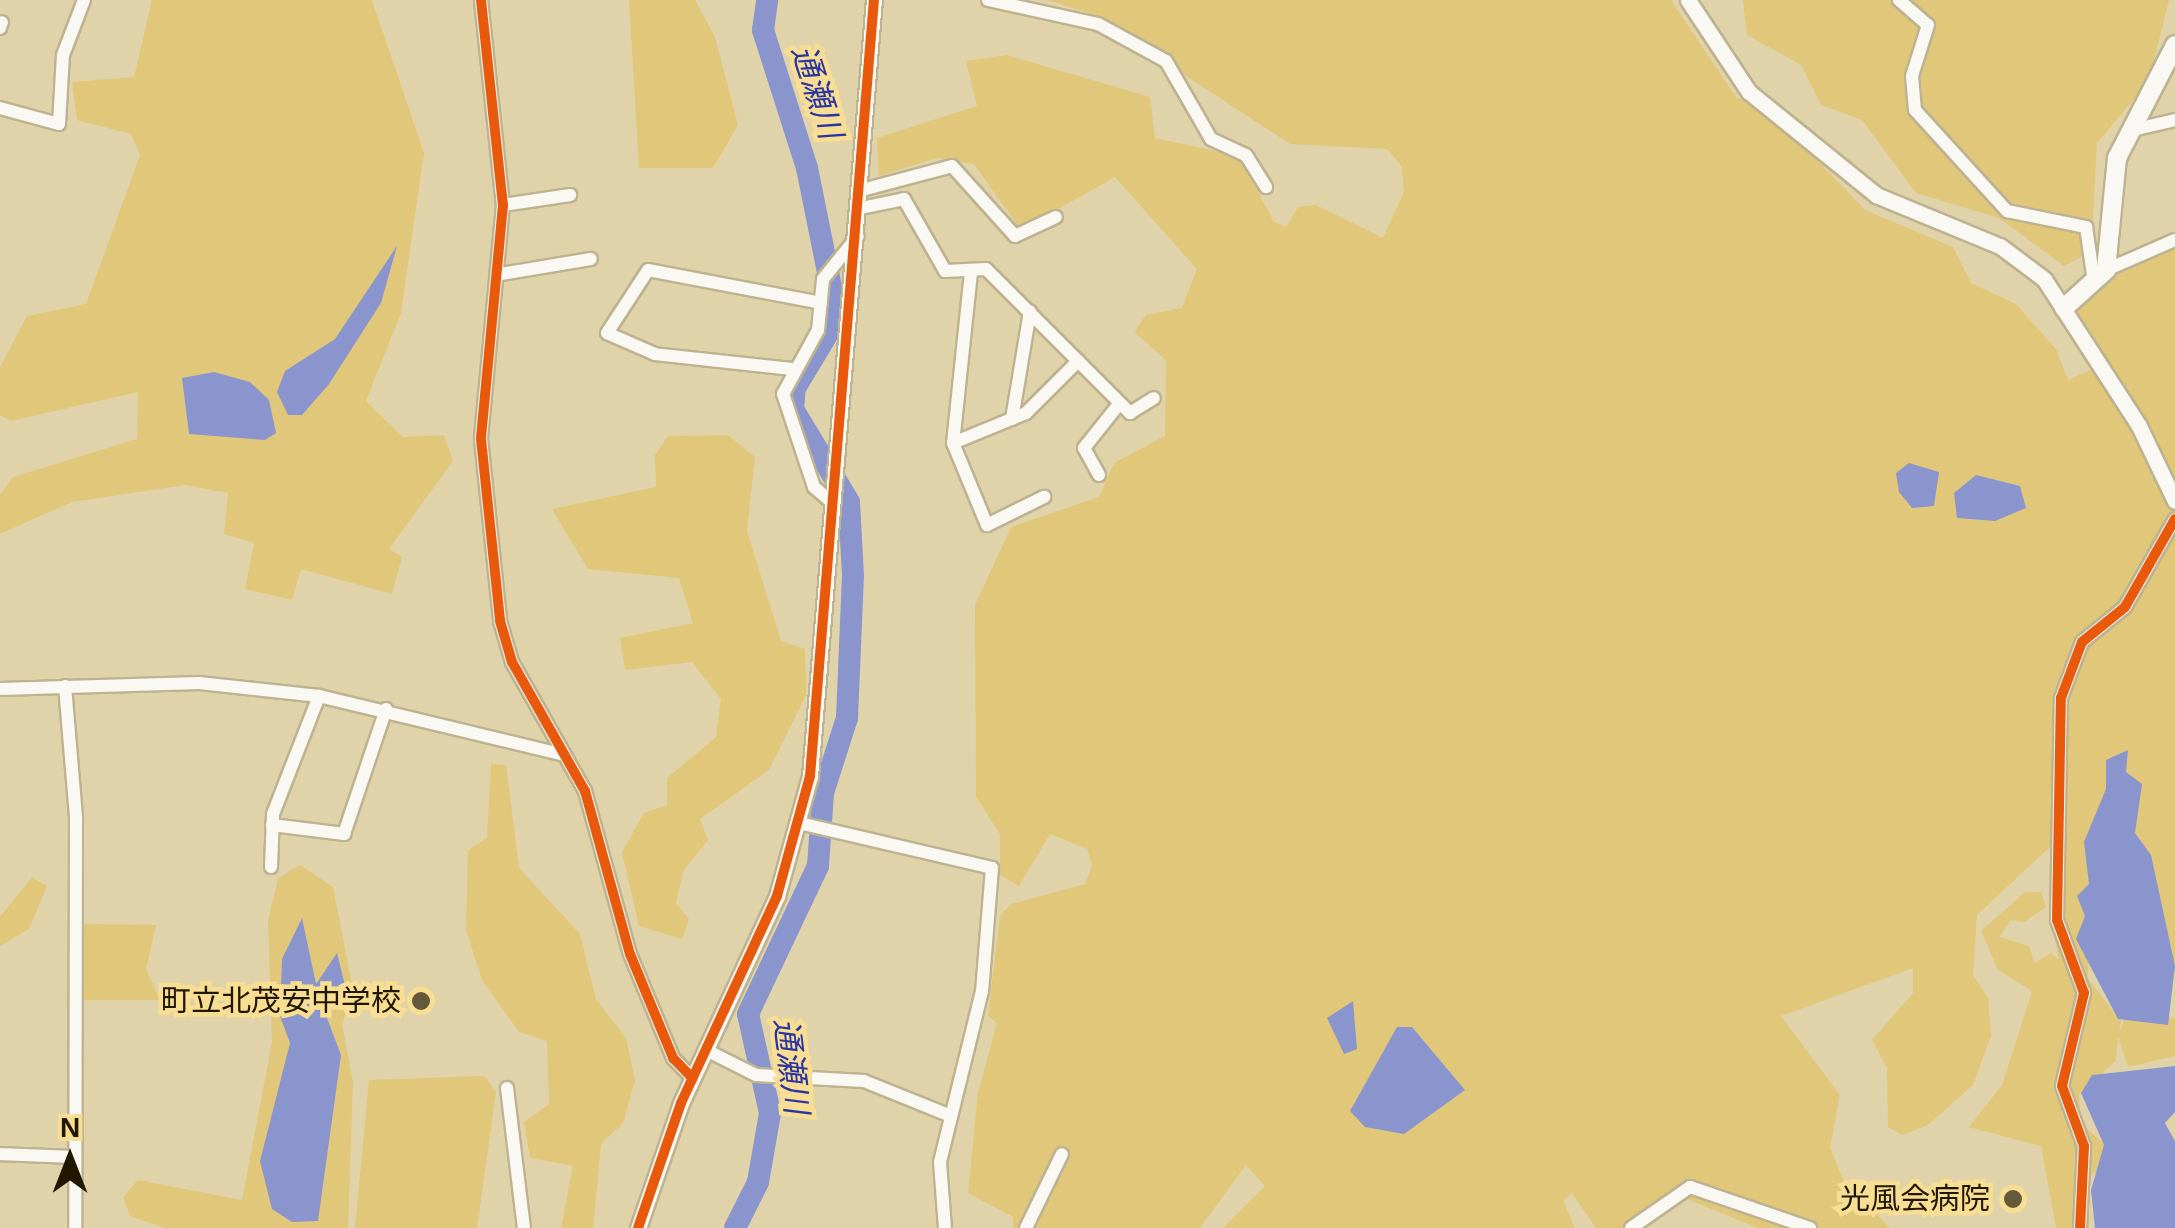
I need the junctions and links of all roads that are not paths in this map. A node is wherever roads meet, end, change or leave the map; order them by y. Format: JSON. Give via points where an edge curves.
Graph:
{"nodes":[{"id":1,"x":84,"y":0,"type":"edge"},
{"id":2,"x":481,"y":0,"type":"edge"},
{"id":3,"x":874,"y":0,"type":"edge"},
{"id":4,"x":988,"y":0,"type":"edge"},
{"id":5,"x":1688,"y":0,"type":"edge"},
{"id":6,"x":1899,"y":0,"type":"edge"},
{"id":7,"x":2175,"y":45,"type":"edge"},
{"id":8,"x":0,"y":108,"type":"edge"},
{"id":9,"x":2175,"y":120,"type":"edge"},
{"id":10,"x":2128,"y":132,"type":"junction"},
{"id":11,"x":1266,"y":187,"type":"dead end"},
{"id":12,"x":862,"y":190,"type":"junction"},
{"id":13,"x":570,"y":195,"type":"dead end"},
{"id":14,"x":503,"y":205,"type":"junction"},
{"id":15,"x":860,"y":208,"type":"junction"},
{"id":16,"x":1056,"y":217,"type":"dead end"},
{"id":17,"x":858,"y":236,"type":"junction"},
{"id":18,"x":2175,"y":240,"type":"edge"},
{"id":19,"x":591,"y":259,"type":"dead end"},
{"id":20,"x":830,"y":270,"type":"junction"},
{"id":21,"x":971,"y":272,"type":"junction"},
{"id":22,"x":854,"y":273,"type":"junction"},
{"id":23,"x":501,"y":274,"type":"junction"},
{"id":24,"x":2100,"y":277,"type":"junction"},
{"id":25,"x":821,"y":302,"type":"junction"},
{"id":26,"x":2064,"y":308,"type":"junction"},
{"id":27,"x":1030,"y":311,"type":"junction"},
{"id":28,"x":1078,"y":361,"type":"junction"},
{"id":29,"x":792,"y":368,"type":"junction"},
{"id":30,"x":1154,"y":398,"type":"dead end"},
{"id":31,"x":1120,"y":404,"type":"junction"},
{"id":32,"x":1012,"y":419,"type":"junction"},
{"id":33,"x":953,"y":443,"type":"junction"},
{"id":34,"x":1099,"y":475,"type":"dead end"},
{"id":35,"x":829,"y":494,"type":"junction"},
{"id":36,"x":1044,"y":497,"type":"dead end"},
{"id":37,"x":2175,"y":502,"type":"edge"},
{"id":38,"x":2175,"y":519,"type":"edge"},
{"id":39,"x":66,"y":686,"type":"junction"},
{"id":40,"x":0,"y":689,"type":"edge"},
{"id":41,"x":319,"y":696,"type":"junction"},
{"id":42,"x":386,"y":709,"type":"junction"},
{"id":43,"x":564,"y":756,"type":"junction"},
{"id":44,"x":272,"y":824,"type":"junction"},
{"id":45,"x":805,"y":824,"type":"junction"},
{"id":46,"x":271,"y":867,"type":"dead end"},
{"id":47,"x":706,"y":1050,"type":"junction"},
{"id":48,"x":692,"y":1078,"type":"junction"},
{"id":49,"x":507,"y":1088,"type":"dead end"},
{"id":50,"x":951,"y":1116,"type":"junction"},
{"id":51,"x":0,"y":1154,"type":"edge"},
{"id":52,"x":1062,"y":1154,"type":"dead end"},
{"id":53,"x":74,"y":1157,"type":"junction"},
{"id":54,"x":75,"y":1228,"type":"edge"},
{"id":55,"x":524,"y":1228,"type":"edge"},
{"id":56,"x":638,"y":1228,"type":"edge"},
{"id":57,"x":945,"y":1228,"type":"edge"},
{"id":58,"x":1026,"y":1228,"type":"edge"},
{"id":59,"x":1631,"y":1228,"type":"edge"},
{"id":60,"x":1810,"y":1228,"type":"edge"},
{"id":61,"x":2080,"y":1228,"type":"edge"}],
"edges":[{"from":1,"to":8,"type":"street","via":[[63,55],[59,124]]},
{"from":2,"to":14,"type":"street"},
{"from":3,"to":12,"type":"street"},
{"from":4,"to":11,"type":"street","via":[[1098,24],[1166,61],[1212,139],[1246,155]]},
{"from":5,"to":26,"type":"street","via":[[1762,104],[1899,209],[2019,256]]},
{"from":6,"to":24,"type":"street","via":[[1928,26],[1912,76],[1914,110],[2007,210],[2086,227]]},
{"from":7,"to":10,"type":"main road"},
{"from":9,"to":10,"type":"street"},
{"from":10,"to":24,"type":"main road","via":[[2108,203]]},
{"from":12,"to":15,"type":"street"},
{"from":12,"to":16,"type":"street","via":[[952,166],[1015,236]]},
{"from":13,"to":14,"type":"street"},
{"from":14,"to":23,"type":"street"},
{"from":15,"to":17,"type":"street"},
{"from":15,"to":21,"type":"street","via":[[904,199],[945,271]]},
{"from":17,"to":20,"type":"street"},
{"from":17,"to":22,"type":"street"},
{"from":18,"to":24,"type":"street"},
{"from":19,"to":23,"type":"street"},
{"from":20,"to":22,"type":"street"},
{"from":20,"to":25,"type":"street"},
{"from":21,"to":27,"type":"street","via":[[986,269]]},
{"from":21,"to":33,"type":"street"},
{"from":22,"to":35,"type":"street"},
{"from":23,"to":43,"type":"street","via":[[481,439],[486,538],[512,662]]},
{"from":24,"to":26,"type":"main road"},
{"from":25,"to":29,"type":"street","via":[[818,330]]},
{"from":25,"to":29,"type":"street","via":[[648,270],[606,333],[655,354]]},
{"from":26,"to":37,"type":"street"},
{"from":27,"to":28,"type":"street"},
{"from":27,"to":32,"type":"street"},
{"from":28,"to":31,"type":"street"},
{"from":28,"to":32,"type":"street"},
{"from":29,"to":35,"type":"street","via":[[787,421],[818,497]]},
{"from":30,"to":31,"type":"street","via":[[1133,414]]},
{"from":31,"to":34,"type":"street","via":[[1084,448]]},
{"from":32,"to":33,"type":"street"},
{"from":33,"to":36,"type":"street","via":[[987,525]]},
{"from":35,"to":45,"type":"street","via":[[826,662]]},
{"from":38,"to":61,"type":"street","via":[[2125,607],[2082,642],[2061,698],[2057,920],[2084,994],[2062,1086],[2084,1146]]},
{"from":39,"to":40,"type":"street"},
{"from":39,"to":41,"type":"street","via":[[199,683]]},
{"from":39,"to":53,"type":"street","via":[[76,818]]},
{"from":41,"to":42,"type":"street"},
{"from":41,"to":44,"type":"street"},
{"from":42,"to":43,"type":"street"},
{"from":42,"to":44,"type":"street","via":[[344,834]]},
{"from":43,"to":48,"type":"street","via":[[598,823],[630,954],[672,1058]]},
{"from":44,"to":46,"type":"street"},
{"from":45,"to":47,"type":"street"},
{"from":45,"to":50,"type":"street","via":[[992,868],[982,991]]},
{"from":47,"to":48,"type":"street"},
{"from":47,"to":50,"type":"street","via":[[756,1075],[864,1081]]},
{"from":48,"to":56,"type":"street"},
{"from":49,"to":55,"type":"street"},
{"from":50,"to":57,"type":"street","via":[[940,1162]]},
{"from":51,"to":53,"type":"street"},
{"from":52,"to":58,"type":"street"},
{"from":53,"to":54,"type":"street"},
{"from":59,"to":60,"type":"street","via":[[1690,1187]]}]}
